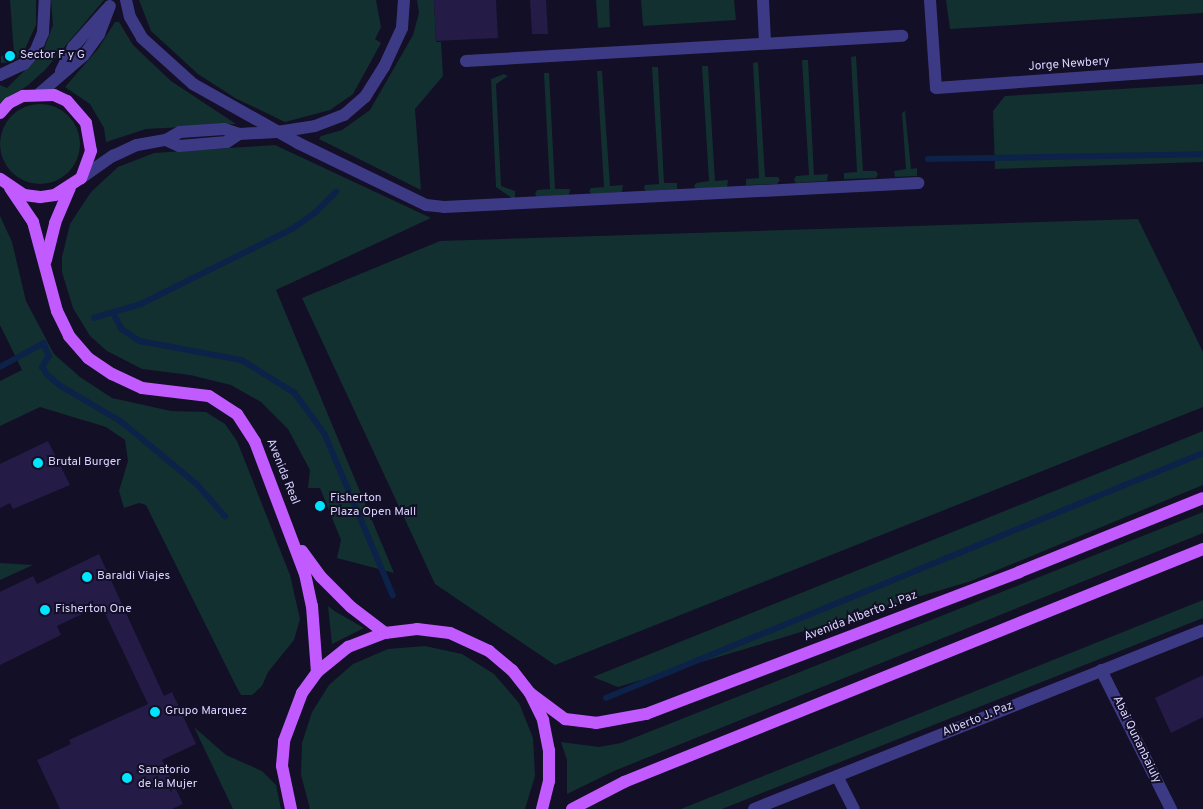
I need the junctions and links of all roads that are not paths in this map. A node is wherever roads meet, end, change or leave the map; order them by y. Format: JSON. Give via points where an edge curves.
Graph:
{"nodes":[{"id":1,"x":44,"y":0,"type":"edge"},
{"id":2,"x":126,"y":0,"type":"edge"},
{"id":3,"x":404,"y":0,"type":"edge"},
{"id":4,"x":762,"y":0,"type":"edge"},
{"id":5,"x":930,"y":0,"type":"edge"},
{"id":6,"x":112,"y":3,"type":"edge"},
{"id":7,"x":902,"y":36,"type":"dead end"},
{"id":8,"x":765,"y":43,"type":"junction"},
{"id":9,"x":466,"y":61,"type":"dead end"},
{"id":10,"x":1203,"y":70,"type":"edge"},
{"id":11,"x":0,"y":75,"type":"edge"},
{"id":12,"x":40,"y":93,"type":"junction"},
{"id":13,"x":0,"y":112,"type":"edge"},
{"id":14,"x":277,"y":132,"type":"junction"},
{"id":15,"x":80,"y":178,"type":"junction"},
{"id":16,"x":3,"y":182,"type":"edge"},
{"id":17,"x":918,"y":183,"type":"dead end"},
{"id":18,"x":70,"y":188,"type":"junction"},
{"id":19,"x":45,"y":265,"type":"junction"},
{"id":20,"x":1203,"y":498,"type":"edge"},
{"id":21,"x":295,"y":542,"type":"junction"},
{"id":22,"x":1203,"y":549,"type":"edge"},
{"id":23,"x":1203,"y":630,"type":"edge"},
{"id":24,"x":385,"y":633,"type":"junction"},
{"id":25,"x":1102,"y":670,"type":"junction"},
{"id":26,"x":317,"y":672,"type":"junction"},
{"id":27,"x":530,"y":693,"type":"junction"},
{"id":28,"x":837,"y":776,"type":"junction"},
{"id":29,"x":291,"y":809,"type":"edge"},
{"id":30,"x":542,"y":809,"type":"edge"},
{"id":31,"x":572,"y":809,"type":"edge"},
{"id":32,"x":754,"y":809,"type":"edge"},
{"id":33,"x":854,"y":809,"type":"edge"},
{"id":34,"x":1170,"y":809,"type":"edge"}],
"edges":[{"from":1,"to":11,"type":"street","via":[[43,33],[36,50],[24,64]]},
{"from":2,"to":14,"type":"street","via":[[130,17],[142,38],[173,68],[214,99]]},
{"from":3,"to":14,"type":"street","via":[[402,28],[384,68],[365,97],[344,115],[314,126]]},
{"from":4,"to":8,"type":"street"},
{"from":5,"to":10,"type":"street","name":"Jorge Newbery","via":[[936,88]]},
{"from":6,"to":12,"type":"street","via":[[73,47],[60,73]]},
{"from":7,"to":8,"type":"street"},
{"from":8,"to":9,"type":"street"},
{"from":12,"to":13,"type":"main road","via":[[23,96]]},
{"from":12,"to":15,"type":"main road","via":[[67,101],[86,123],[91,151]]},
{"from":14,"to":15,"type":"street","via":[[239,134],[227,142],[179,146],[166,140],[137,146],[112,156]]},
{"from":14,"to":17,"type":"street","via":[[426,205]]},
{"from":15,"to":18,"type":"main road"},
{"from":16,"to":18,"type":"main road","via":[[40,198]]},
{"from":16,"to":19,"type":"main road","name":"Avenida Real","via":[[33,222]]},
{"from":18,"to":19,"type":"main road","name":"Avenida Real","via":[[55,223]]},
{"from":19,"to":21,"type":"main road","name":"Avenida Real","via":[[48,288],[57,311],[69,336],[88,358],[142,388],[209,396],[237,414],[255,442]]},
{"from":20,"to":27,"type":"main road","name":"Avenida Alberto J. Paz","via":[[646,714],[596,723],[565,719]]},
{"from":21,"to":24,"type":"main road","name":"Avenida Real","via":[[320,576]]},
{"from":21,"to":26,"type":"main road","name":"Avenida Real","via":[[312,606]]},
{"from":22,"to":31,"type":"main road","via":[[624,782]]},
{"from":23,"to":25,"type":"street","name":"Alberto J. Paz"},
{"from":24,"to":26,"type":"main road","via":[[348,647]]},
{"from":24,"to":27,"type":"main road","via":[[417,629],[450,633],[489,651],[512,670]]},
{"from":25,"to":28,"type":"street","name":"Alberto J. Paz"},
{"from":25,"to":34,"type":"street","name":"Abai Qunanbaiuly"},
{"from":26,"to":29,"type":"main road","via":[[298,701],[284,741],[282,766]]},
{"from":27,"to":30,"type":"main road","via":[[543,720],[549,750],[549,781]]},
{"from":28,"to":32,"type":"street","name":"Alberto J. Paz"},
{"from":28,"to":33,"type":"street"}]}
